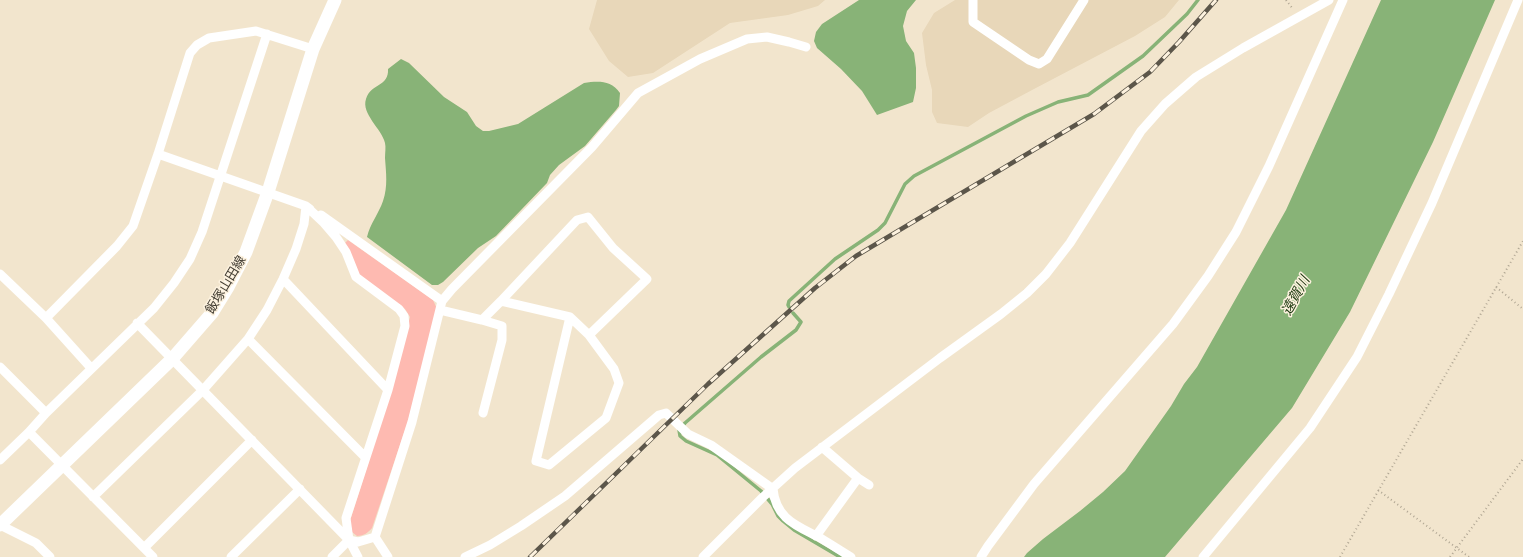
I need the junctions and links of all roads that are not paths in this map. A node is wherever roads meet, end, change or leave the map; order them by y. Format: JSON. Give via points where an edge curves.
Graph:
{"nodes":[{"id":1,"x":335,"y":0,"type":"edge"},
{"id":2,"x":973,"y":0,"type":"edge"},
{"id":3,"x":1084,"y":0,"type":"edge"},
{"id":4,"x":1329,"y":0,"type":"edge"},
{"id":5,"x":1343,"y":0,"type":"edge"},
{"id":6,"x":1518,"y":0,"type":"edge"},
{"id":7,"x":267,"y":34,"type":"junction"},
{"id":8,"x":806,"y":47,"type":"dead end"},
{"id":9,"x":313,"y":49,"type":"junction"},
{"id":10,"x":158,"y":154,"type":"junction"},
{"id":11,"x":220,"y":177,"type":"junction"},
{"id":12,"x":268,"y":192,"type":"junction"},
{"id":13,"x":306,"y":206,"type":"junction"},
{"id":14,"x":0,"y":274,"type":"edge"},
{"id":15,"x":283,"y":279,"type":"junction"},
{"id":16,"x":501,"y":301,"type":"junction"},
{"id":17,"x":441,"y":306,"type":"junction"},
{"id":18,"x":570,"y":317,"type":"junction"},
{"id":19,"x":46,"y":318,"type":"junction"},
{"id":20,"x":482,"y":320,"type":"junction"},
{"id":21,"x":138,"y":323,"type":"junction"},
{"id":22,"x":589,"y":334,"type":"junction"},
{"id":23,"x":248,"y":339,"type":"junction"},
{"id":24,"x":172,"y":359,"type":"junction"},
{"id":25,"x":0,"y":367,"type":"edge"},
{"id":26,"x":91,"y":368,"type":"junction"},
{"id":27,"x":203,"y":390,"type":"junction"},
{"id":28,"x":388,"y":390,"type":"junction"},
{"id":29,"x":46,"y":413,"type":"junction"},
{"id":30,"x":483,"y":413,"type":"dead end"},
{"id":31,"x":29,"y":432,"type":"junction"},
{"id":32,"x":252,"y":440,"type":"junction"},
{"id":33,"x":822,"y":447,"type":"junction"},
{"id":34,"x":365,"y":457,"type":"junction"},
{"id":35,"x":0,"y":460,"type":"edge"},
{"id":36,"x":61,"y":465,"type":"junction"},
{"id":37,"x":858,"y":478,"type":"junction"},
{"id":38,"x":869,"y":485,"type":"dead end"},
{"id":39,"x":300,"y":489,"type":"junction"},
{"id":40,"x":768,"y":493,"type":"junction"},
{"id":41,"x":93,"y":497,"type":"junction"},
{"id":42,"x":0,"y":525,"type":"edge"},
{"id":43,"x":375,"y":536,"type":"junction"},
{"id":44,"x":816,"y":536,"type":"junction"},
{"id":45,"x":349,"y":540,"type":"junction"},
{"id":46,"x":144,"y":548,"type":"junction"},
{"id":47,"x":50,"y":557,"type":"edge"},
{"id":48,"x":153,"y":557,"type":"edge"},
{"id":49,"x":231,"y":557,"type":"edge"},
{"id":50,"x":332,"y":557,"type":"edge"},
{"id":51,"x":358,"y":557,"type":"edge"},
{"id":52,"x":388,"y":557,"type":"edge"},
{"id":53,"x":465,"y":557,"type":"edge"},
{"id":54,"x":702,"y":557,"type":"edge"},
{"id":55,"x":851,"y":557,"type":"edge"},
{"id":56,"x":981,"y":557,"type":"edge"},
{"id":57,"x":1203,"y":557,"type":"edge"}],
"edges":[{"from":1,"to":9,"type":"main road","name":"飯塚山田線"},
{"from":2,"to":3,"type":"street","via":[[973,22],[1039,64],[1047,59]]},
{"from":4,"to":33,"type":"street","via":[[1196,77],[1165,104],[1141,131],[1070,243],[1046,274],[1027,293]]},
{"from":5,"to":56,"type":"street","via":[[1269,166],[1236,232],[1208,276],[1173,324],[1034,484]]},
{"from":6,"to":57,"type":"street","via":[[1432,203],[1390,294],[1357,357],[1310,428]]},
{"from":7,"to":9,"type":"street"},
{"from":7,"to":10,"type":"street","via":[[256,31],[209,38],[197,45],[190,53]]},
{"from":7,"to":11,"type":"street"},
{"from":8,"to":17,"type":"street","via":[[767,37],[747,39],[700,60],[638,93],[592,147],[488,252]]},
{"from":9,"to":12,"type":"main road","name":"飯塚山田線"},
{"from":10,"to":11,"type":"street"},
{"from":10,"to":19,"type":"street","via":[[133,226],[117,246]]},
{"from":11,"to":12,"type":"street"},
{"from":11,"to":21,"type":"street","via":[[190,259],[158,303]]},
{"from":12,"to":13,"type":"street"},
{"from":12,"to":24,"type":"main road","name":"飯塚山田線","via":[[246,252],[228,287],[212,313]]},
{"from":13,"to":15,"type":"street","via":[[304,224]]},
{"from":13,"to":17,"type":"street","via":[[327,217]]},
{"from":13,"to":28,"type":"street","via":[[324,223],[346,252],[356,277],[399,309],[404,316],[405,326]]},
{"from":14,"to":19,"type":"street"},
{"from":15,"to":23,"type":"street"},
{"from":15,"to":28,"type":"street"},
{"from":16,"to":18,"type":"street"},
{"from":16,"to":20,"type":"street"},
{"from":16,"to":22,"type":"street","via":[[577,220],[588,217],[612,248],[647,279]]},
{"from":17,"to":20,"type":"street"},
{"from":17,"to":43,"type":"street","via":[[412,422]]},
{"from":18,"to":22,"type":"street"},
{"from":18,"to":22,"type":"street","via":[[536,461],[549,465],[606,418],[619,383],[614,369]]},
{"from":19,"to":26,"type":"street"},
{"from":20,"to":30,"type":"street","via":[[502,326],[502,340]]},
{"from":21,"to":24,"type":"street"},
{"from":21,"to":26,"type":"street"},
{"from":23,"to":27,"type":"street"},
{"from":23,"to":34,"type":"street"},
{"from":24,"to":27,"type":"street"},
{"from":24,"to":36,"type":"main road","name":"飯塚山田線"},
{"from":25,"to":29,"type":"street"},
{"from":26,"to":29,"type":"street"},
{"from":27,"to":32,"type":"street"},
{"from":27,"to":41,"type":"street"},
{"from":28,"to":34,"type":"street"},
{"from":29,"to":31,"type":"street"},
{"from":31,"to":35,"type":"street"},
{"from":31,"to":36,"type":"street"},
{"from":32,"to":39,"type":"street"},
{"from":32,"to":46,"type":"street"},
{"from":33,"to":37,"type":"street"},
{"from":33,"to":40,"type":"street"},
{"from":34,"to":45,"type":"street","via":[[346,518]]},
{"from":36,"to":41,"type":"street"},
{"from":36,"to":42,"type":"main road","name":"飯塚山田線"},
{"from":37,"to":38,"type":"street"},
{"from":37,"to":44,"type":"street"},
{"from":39,"to":45,"type":"street"},
{"from":39,"to":49,"type":"street"},
{"from":40,"to":44,"type":"street","via":[[788,521]]},
{"from":40,"to":53,"type":"street","via":[[711,445],[682,428],[666,414],[659,416],[565,496],[490,545]]},
{"from":40,"to":54,"type":"street"},
{"from":41,"to":46,"type":"street"},
{"from":42,"to":47,"type":"street","via":[[36,543]]},
{"from":43,"to":45,"type":"street","via":[[358,542]]},
{"from":43,"to":52,"type":"street"},
{"from":44,"to":55,"type":"street"},
{"from":45,"to":50,"type":"street"},
{"from":45,"to":51,"type":"street"},
{"from":46,"to":48,"type":"street"}]}
